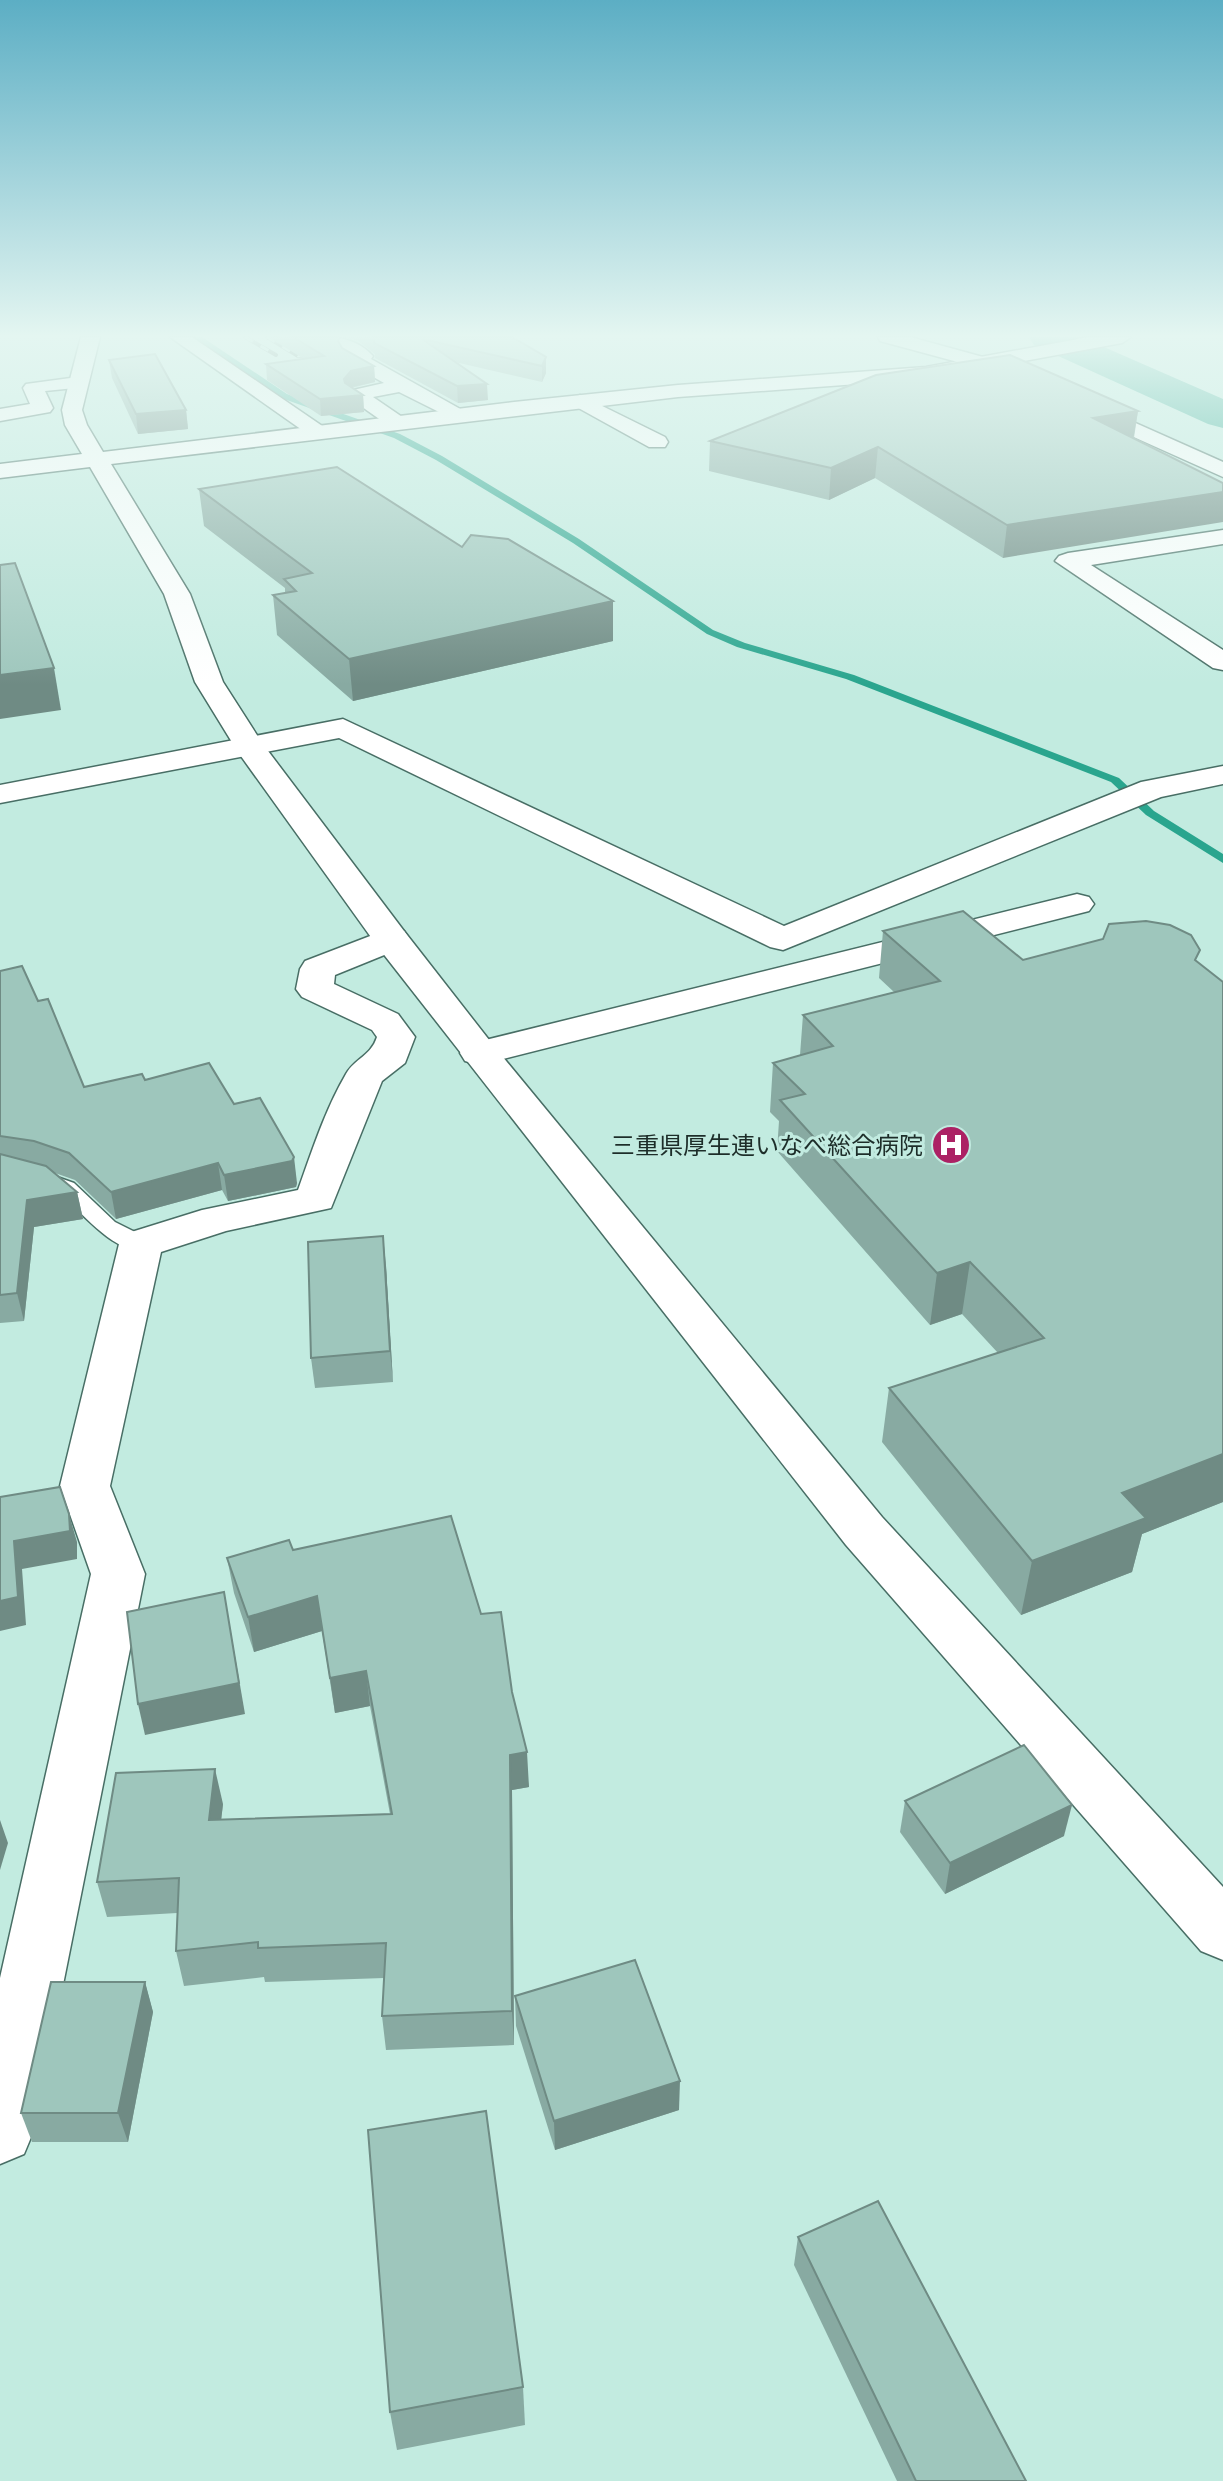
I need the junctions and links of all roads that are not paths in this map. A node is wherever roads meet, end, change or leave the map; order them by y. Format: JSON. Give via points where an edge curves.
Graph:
{"nodes":[{"id":1,"x":91,"y":453,"type":"edge"},
{"id":2,"x":146,"y":453,"type":"edge"},
{"id":3,"x":1185,"y":453,"type":"edge"},
{"id":4,"x":94,"y":459,"type":"junction"},
{"id":5,"x":1223,"y":470,"type":"edge"},
{"id":6,"x":0,"y":471,"type":"edge"},
{"id":7,"x":1223,"y":537,"type":"edge"},
{"id":8,"x":1223,"y":662,"type":"edge"},
{"id":9,"x":249,"y":746,"type":"junction"},
{"id":10,"x":1223,"y":775,"type":"edge"},
{"id":11,"x":0,"y":794,"type":"edge"},
{"id":12,"x":1077,"y":904,"type":"dead end"},
{"id":13,"x":391,"y":939,"type":"junction"},
{"id":14,"x":479,"y":1053,"type":"junction"},
{"id":15,"x":0,"y":1170,"type":"edge"},
{"id":16,"x":141,"y":1244,"type":"junction"},
{"id":17,"x":1223,"y":1931,"type":"edge"},
{"id":18,"x":0,"y":2130,"type":"edge"}],
"edges":[{"from":1,"to":4,"type":"street"},
{"from":2,"to":4,"type":"street"},
{"from":3,"to":5,"type":"street"},
{"from":4,"to":6,"type":"street"},
{"from":4,"to":9,"type":"street","via":[[177,594],[209,682]]},
{"from":7,"to":8,"type":"street","via":[[1068,561]]},
{"from":9,"to":10,"type":"street","via":[[343,728],[783,939],[1152,789]]},
{"from":9,"to":11,"type":"street"},
{"from":9,"to":13,"type":"street"},
{"from":12,"to":14,"type":"street"},
{"from":13,"to":14,"type":"street"},
{"from":13,"to":16,"type":"street","via":[[318,969],[315,989],[385,1022],[396,1037],[391,1055],[365,1075],[316,1199],[217,1220]]},
{"from":14,"to":17,"type":"street","via":[[864,1531]]},
{"from":15,"to":16,"type":"lane","via":[[66,1188],[107,1227]]},
{"from":16,"to":18,"type":"street","via":[[85,1486],[118,1574]]}]}
